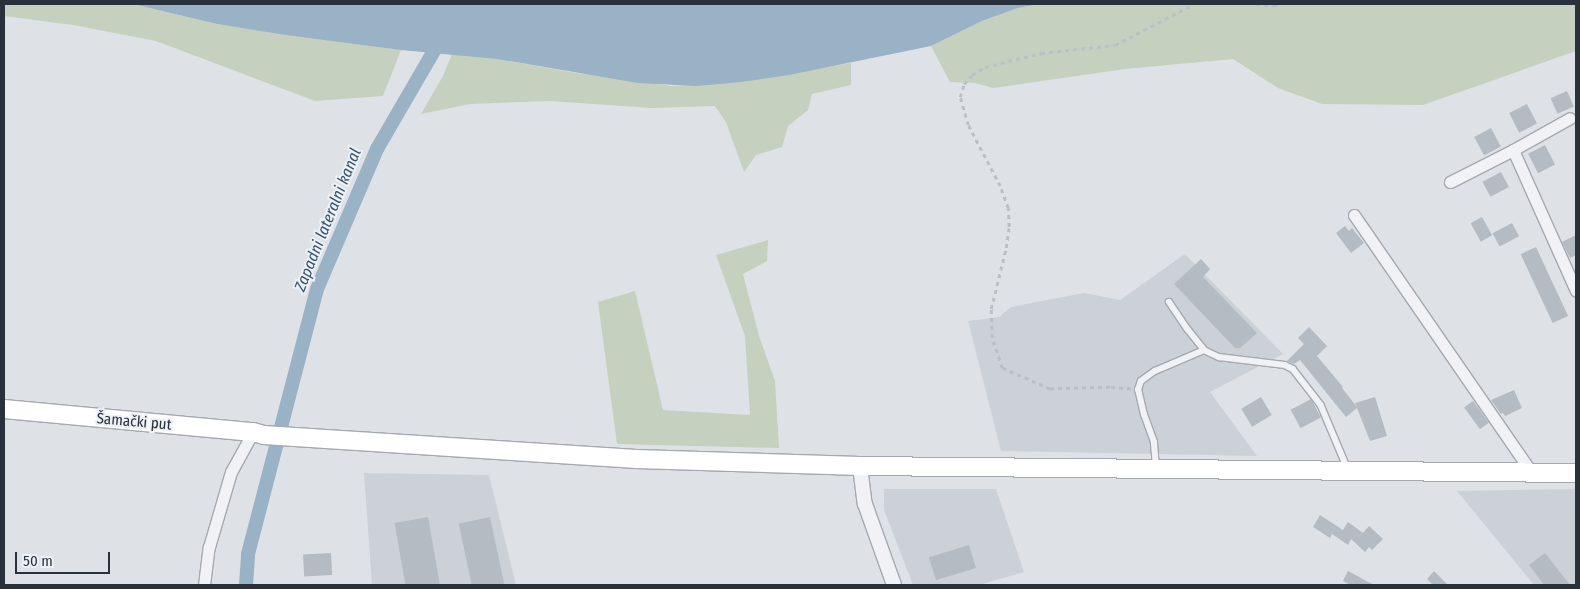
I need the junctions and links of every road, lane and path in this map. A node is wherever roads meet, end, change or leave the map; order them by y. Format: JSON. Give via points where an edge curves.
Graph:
{"nodes":[{"id":1,"x":1194,"y":4,"type":"edge"},
{"id":2,"x":1256,"y":4,"type":"edge"},
{"id":3,"x":1279,"y":4,"type":"edge"},
{"id":4,"x":1570,"y":118,"type":"dead end"},
{"id":5,"x":1513,"y":150,"type":"junction"},
{"id":6,"x":1450,"y":182,"type":"dead end"},
{"id":7,"x":1354,"y":215,"type":"dead end"},
{"id":8,"x":1576,"y":291,"type":"edge"},
{"id":9,"x":1169,"y":302,"type":"dead end"},
{"id":10,"x":1204,"y":350,"type":"junction"},
{"id":11,"x":1138,"y":390,"type":"junction"},
{"id":12,"x":4,"y":409,"type":"edge"},
{"id":13,"x":259,"y":433,"type":"junction"},
{"id":14,"x":860,"y":466,"type":"junction"},
{"id":15,"x":1156,"y":469,"type":"junction"},
{"id":16,"x":1348,"y":471,"type":"junction"},
{"id":17,"x":1533,"y":474,"type":"junction"},
{"id":18,"x":1576,"y":474,"type":"edge"},
{"id":19,"x":204,"y":585,"type":"edge"},
{"id":20,"x":894,"y":585,"type":"edge"}],
"edges":[{"from":1,"to":11,"type":"path","via":[[1115,45],[1041,53],[985,67],[964,84],[960,97],[968,125],[1008,208],[1006,248],[991,309],[992,338],[1002,368],[1050,389],[1110,387]]},
{"from":2,"to":3,"type":"path"},
{"from":4,"to":5,"type":"street"},
{"from":5,"to":6,"type":"street"},
{"from":5,"to":8,"type":"street"},
{"from":7,"to":17,"type":"street"},
{"from":9,"to":10,"type":"lane"},
{"from":10,"to":11,"type":"lane","via":[[1155,371],[1142,381]]},
{"from":10,"to":16,"type":"lane","via":[[1219,357],[1285,365],[1293,369],[1321,405]]},
{"from":11,"to":15,"type":"lane","via":[[1154,442]]},
{"from":12,"to":13,"type":"main road","name":"Šamački put"},
{"from":13,"to":14,"type":"main road","name":"Šamački put","via":[[626,458]]},
{"from":13,"to":19,"type":"street","via":[[231,472],[209,547]]},
{"from":14,"to":15,"type":"main road","name":"Šamački put"},
{"from":14,"to":20,"type":"street","via":[[864,504]]},
{"from":15,"to":16,"type":"main road","name":"Šamački put"},
{"from":16,"to":17,"type":"main road","name":"Šamački put"},
{"from":17,"to":18,"type":"main road","name":"Šamački put"}]}
